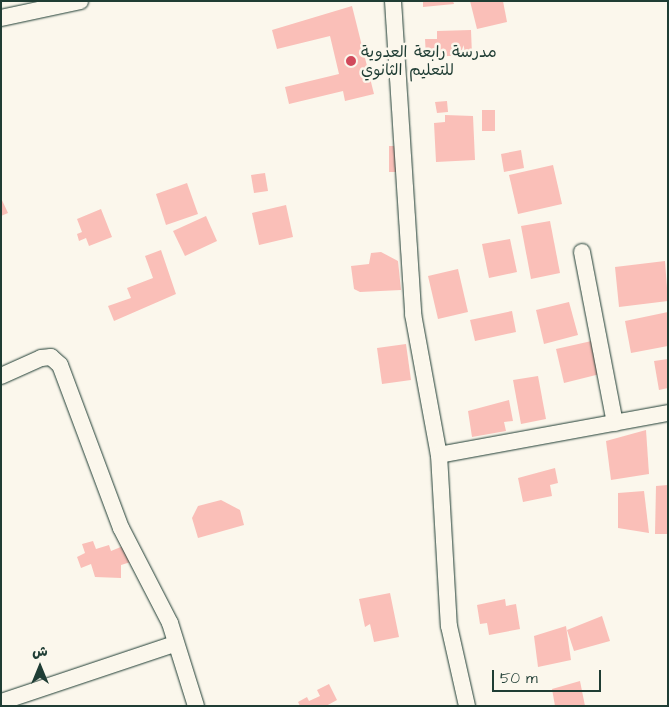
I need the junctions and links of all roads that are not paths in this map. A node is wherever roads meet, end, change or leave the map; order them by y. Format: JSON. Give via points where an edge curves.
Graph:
{"nodes":[{"id":1,"x":80,"y":1,"type":"edge"},
{"id":2,"x":393,"y":1,"type":"edge"},
{"id":3,"x":1,"y":18,"type":"edge"},
{"id":4,"x":582,"y":252,"type":"dead end"},
{"id":5,"x":1,"y":376,"type":"edge"},
{"id":6,"x":668,"y":413,"type":"edge"},
{"id":7,"x":615,"y":422,"type":"junction"},
{"id":8,"x":439,"y":455,"type":"junction"},
{"id":9,"x":174,"y":644,"type":"junction"},
{"id":10,"x":1,"y":702,"type":"edge"},
{"id":11,"x":196,"y":706,"type":"edge"},
{"id":12,"x":467,"y":706,"type":"edge"}],
"edges":[{"from":1,"to":3,"type":"street"},
{"from":2,"to":8,"type":"street","via":[[413,314]]},
{"from":4,"to":7,"type":"street"},
{"from":5,"to":9,"type":"street","via":[[41,358],[50,357],[60,365],[121,528],[151,582]]},
{"from":6,"to":7,"type":"street"},
{"from":7,"to":8,"type":"street"},
{"from":8,"to":12,"type":"street","via":[[449,626]]},
{"from":9,"to":10,"type":"street"},
{"from":9,"to":11,"type":"street"}]}
